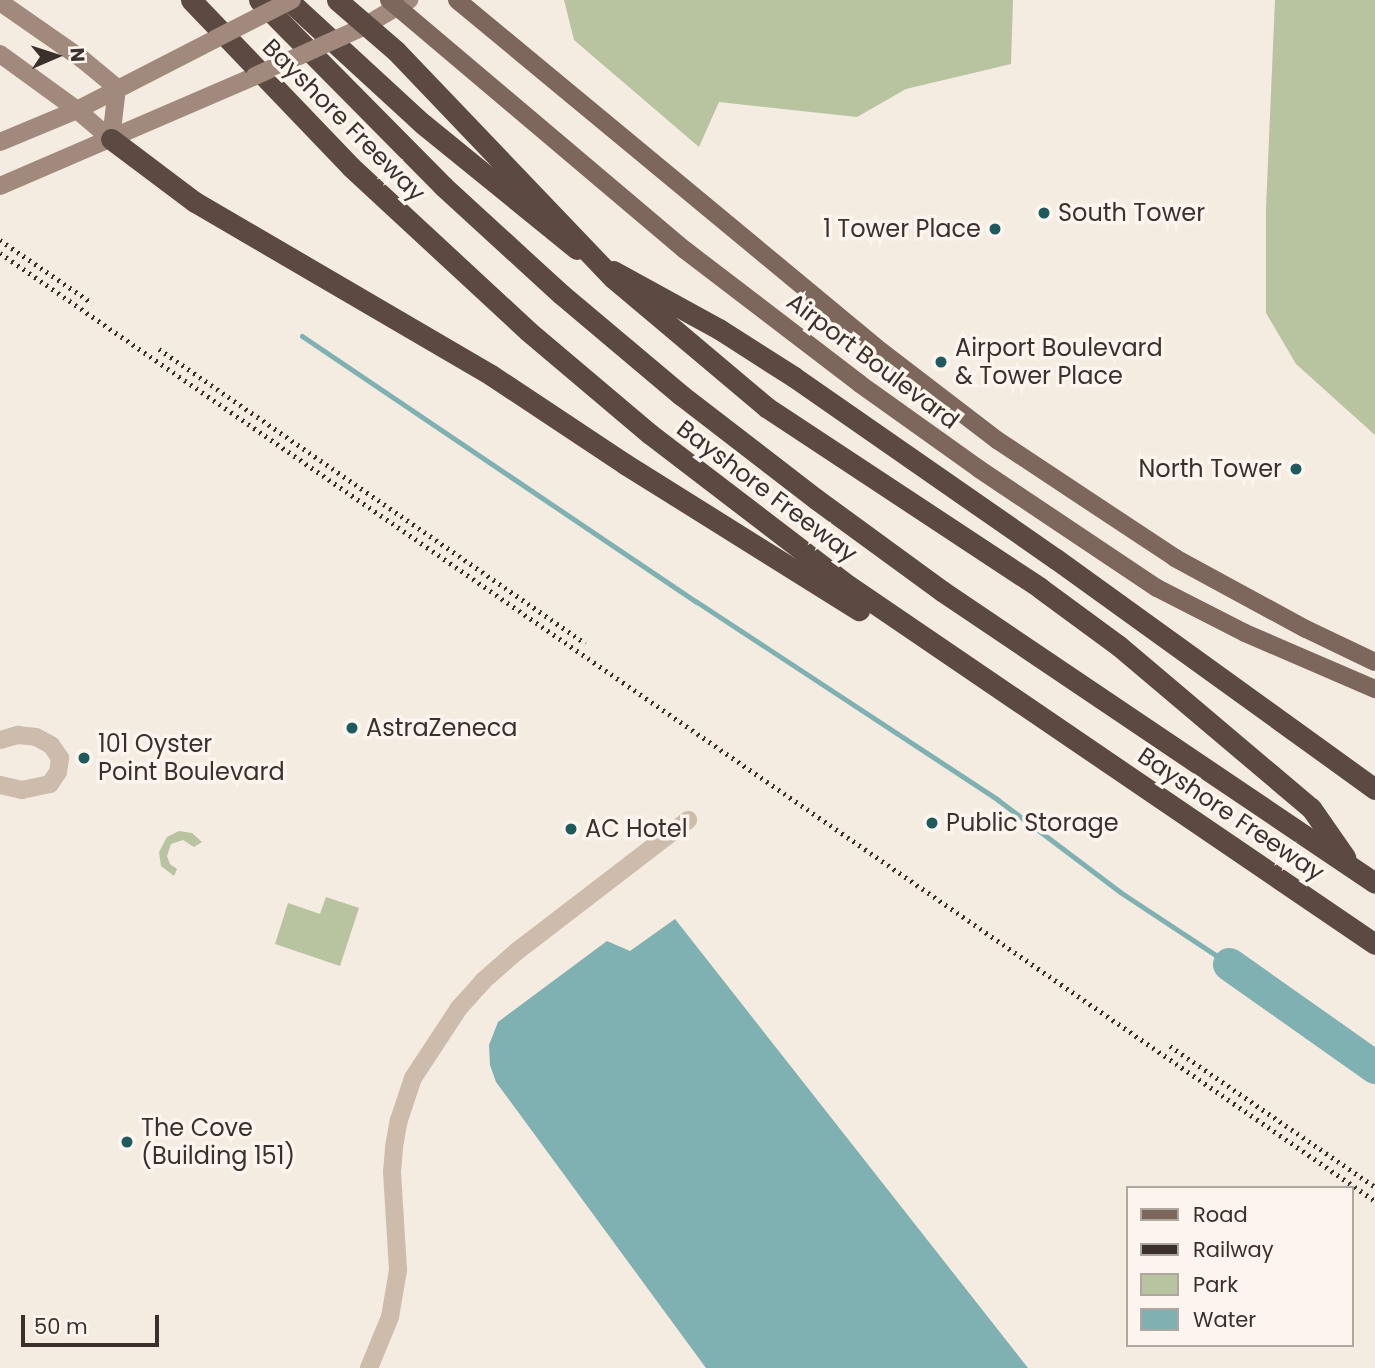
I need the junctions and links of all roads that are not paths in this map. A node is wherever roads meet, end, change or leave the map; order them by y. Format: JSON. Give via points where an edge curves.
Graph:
{"nodes":[{"id":1,"x":191,"y":0,"type":"edge"},
{"id":2,"x":260,"y":0,"type":"edge"},
{"id":3,"x":290,"y":0,"type":"edge"},
{"id":4,"x":337,"y":0,"type":"edge"},
{"id":5,"x":457,"y":0,"type":"edge"},
{"id":6,"x":0,"y":2,"type":"edge"},
{"id":7,"x":398,"y":3,"type":"edge"},
{"id":8,"x":0,"y":54,"type":"edge"},
{"id":9,"x":117,"y":88,"type":"junction"},
{"id":10,"x":77,"y":110,"type":"junction"},
{"id":11,"x":8,"y":139,"type":"edge"},
{"id":12,"x":111,"y":139,"type":"junction"},
{"id":13,"x":0,"y":186,"type":"edge"},
{"id":14,"x":1375,"y":662,"type":"edge"},
{"id":15,"x":1375,"y":689,"type":"edge"},
{"id":16,"x":0,"y":740,"type":"edge"},
{"id":17,"x":0,"y":786,"type":"edge"},
{"id":18,"x":1375,"y":789,"type":"edge"},
{"id":19,"x":1181,"y":811,"type":"junction"},
{"id":20,"x":688,"y":820,"type":"dead end"},
{"id":21,"x":1353,"y":869,"type":"junction"},
{"id":22,"x":1375,"y":883,"type":"edge"},
{"id":23,"x":1375,"y":944,"type":"edge"},
{"id":24,"x":369,"y":1368,"type":"edge"}],
"edges":[{"from":1,"to":19,"type":"highway","name":"Bayshore Freeway","via":[[390,204],[528,331],[650,434],[849,586]]},
{"from":2,"to":21,"type":"highway","name":"Bayshore Freeway","via":[[452,194],[681,395],[942,591]]},
{"from":3,"to":9,"type":"main road","bridge":true},
{"from":3,"to":18,"type":"highway","via":[[433,134],[584,254],[719,329],[794,377]]},
{"from":4,"to":21,"type":"highway","bridge":true,"via":[[396,51],[613,278],[766,407],[1040,588],[1149,670],[1311,808]]},
{"from":5,"to":14,"type":"main road","name":"Airport Boulevard","via":[[882,352],[997,440],[1175,558]]},
{"from":6,"to":9,"type":"main road"},
{"from":7,"to":12,"type":"main road","bridge":true,"via":[[361,28]]},
{"from":7,"to":15,"type":"main road","name":"Airport Boulevard","via":[[685,250],[989,476],[1157,588],[1245,633]]},
{"from":8,"to":10,"type":"main road"},
{"from":9,"to":10,"type":"main road"},
{"from":9,"to":12,"type":"main road"},
{"from":10,"to":11,"type":"main road"},
{"from":10,"to":12,"type":"main road"},
{"from":12,"to":13,"type":"main road"},
{"from":12,"to":19,"type":"highway","via":[[195,202],[491,375],[625,464]]},
{"from":16,"to":17,"type":"street","via":[[36,737],[51,745],[60,758],[50,784],[22,790]]},
{"from":19,"to":23,"type":"highway","name":"Bayshore Freeway"},
{"from":20,"to":24,"type":"street","via":[[483,981],[459,1008],[413,1079],[399,1120],[392,1172],[398,1270],[390,1317]]},
{"from":21,"to":22,"type":"highway","name":"Bayshore Freeway"}]}
